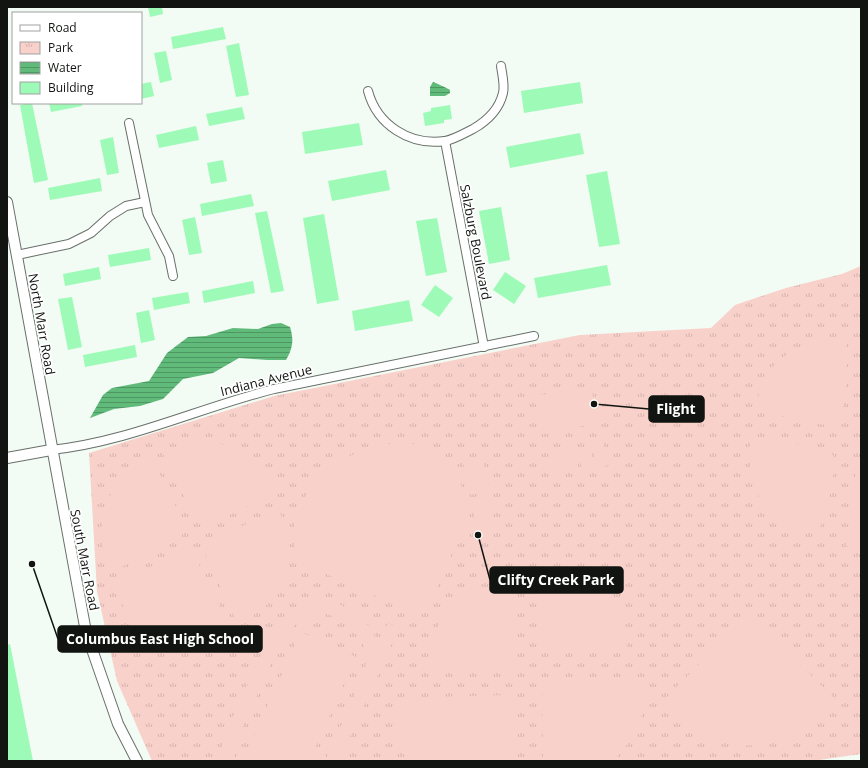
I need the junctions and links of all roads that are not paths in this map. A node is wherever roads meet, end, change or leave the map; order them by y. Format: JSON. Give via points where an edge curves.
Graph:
{"nodes":[{"id":1,"x":501,"y":66,"type":"dead end"},
{"id":2,"x":368,"y":91,"type":"dead end"},
{"id":3,"x":129,"y":122,"type":"dead end"},
{"id":4,"x":446,"y":141,"type":"junction"},
{"id":5,"x":7,"y":202,"type":"edge"},
{"id":6,"x":145,"y":202,"type":"junction"},
{"id":7,"x":17,"y":255,"type":"junction"},
{"id":8,"x":173,"y":276,"type":"dead end"},
{"id":9,"x":534,"y":336,"type":"dead end"},
{"id":10,"x":484,"y":346,"type":"junction"},
{"id":11,"x":51,"y":450,"type":"junction"},
{"id":12,"x":7,"y":458,"type":"edge"},
{"id":13,"x":136,"y":761,"type":"edge"}],
"edges":[{"from":1,"to":4,"type":"street","via":[[503,93],[497,108],[484,122]]},
{"from":2,"to":4,"type":"street","via":[[371,102],[380,116],[393,128],[412,138]]},
{"from":3,"to":6,"type":"street"},
{"from":4,"to":10,"type":"street","name":"Salzburg Boulevard"},
{"from":5,"to":7,"type":"street","name":"North Marr Road"},
{"from":6,"to":7,"type":"street","via":[[126,206],[91,233],[69,244]]},
{"from":6,"to":8,"type":"street","via":[[148,216],[169,256]]},
{"from":7,"to":11,"type":"street","name":"North Marr Road"},
{"from":9,"to":10,"type":"street","name":"Indiana Avenue"},
{"from":10,"to":11,"type":"street","name":"Indiana Avenue","via":[[274,389],[238,398],[102,442]]},
{"from":11,"to":12,"type":"street","name":"Indiana Avenue"},
{"from":11,"to":13,"type":"street","name":"South Marr Road","via":[[86,632],[118,724]]}]}
